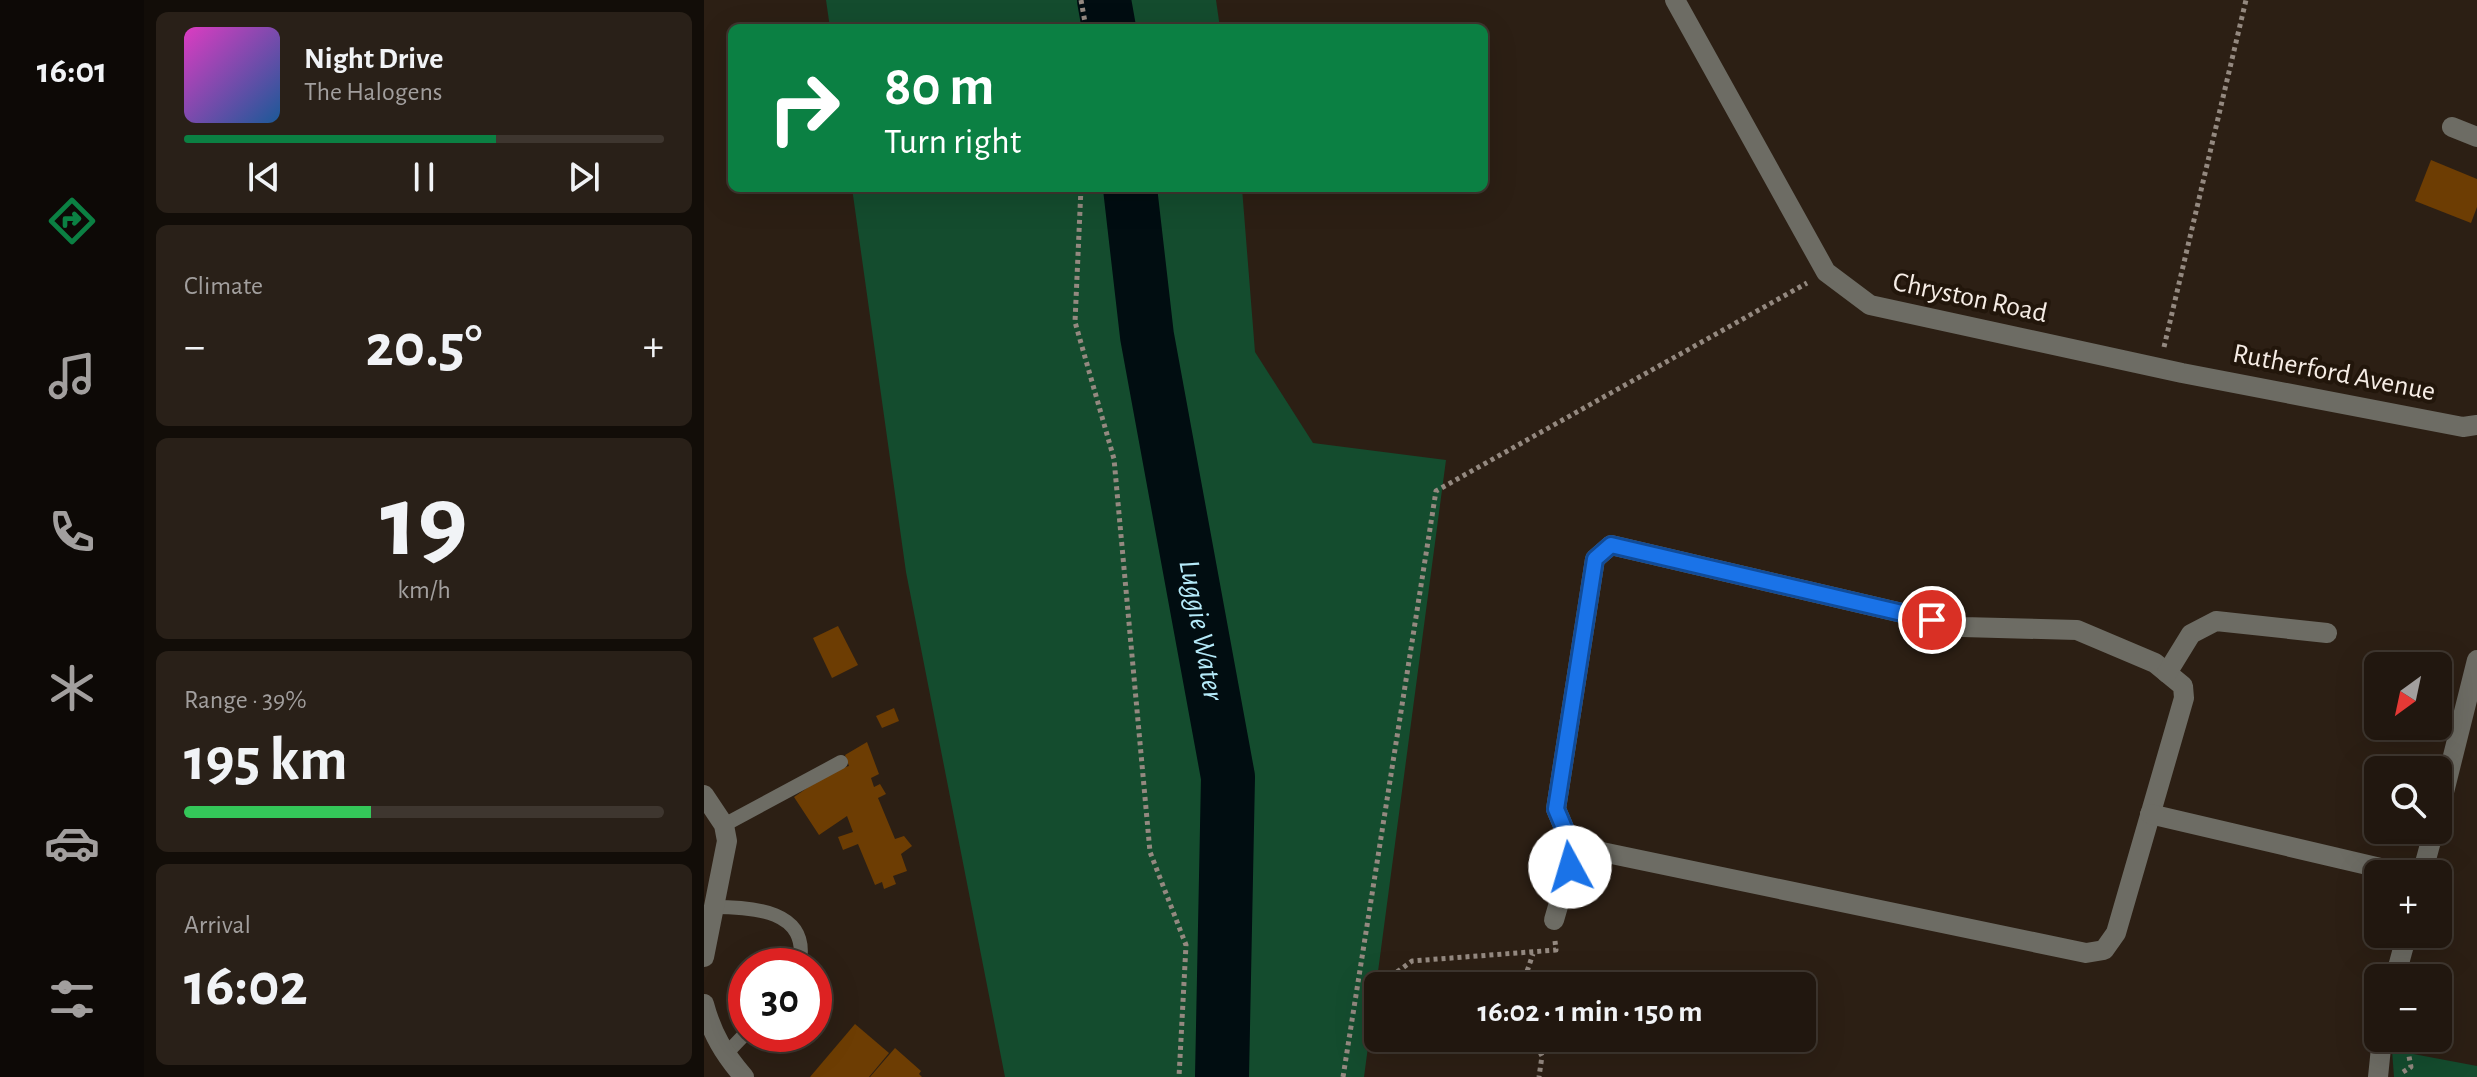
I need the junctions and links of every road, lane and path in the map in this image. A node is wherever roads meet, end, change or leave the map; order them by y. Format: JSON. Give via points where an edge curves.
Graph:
{"nodes":[{"id":1,"x":1081,"y":0,"type":"edge"},
{"id":2,"x":1675,"y":0,"type":"edge"},
{"id":3,"x":2246,"y":0,"type":"edge"},
{"id":4,"x":1085,"y":24,"type":"edge"},
{"id":5,"x":2452,"y":127,"type":"dead end"},
{"id":6,"x":2477,"y":137,"type":"edge"},
{"id":7,"x":1081,"y":192,"type":"edge"},
{"id":8,"x":1826,"y":272,"type":"junction"},
{"id":9,"x":2160,"y":368,"type":"junction"},
{"id":10,"x":2182,"y":373,"type":"joint"},
{"id":11,"x":2477,"y":425,"type":"edge"},
{"id":12,"x":2327,"y":633,"type":"dead end"},
{"id":13,"x":2477,"y":660,"type":"edge"},
{"id":14,"x":2167,"y":673,"type":"junction"},
{"id":15,"x":2452,"y":760,"type":"edge"},
{"id":16,"x":841,"y":762,"type":"dead end"},
{"id":17,"x":704,"y":795,"type":"edge"},
{"id":18,"x":2150,"y":814,"type":"junction"},
{"id":19,"x":724,"y":825,"type":"junction"},
{"id":20,"x":1577,"y":841,"type":"junction"},
{"id":21,"x":2364,"y":864,"type":"edge"},
{"id":22,"x":713,"y":907,"type":"junction"},
{"id":23,"x":1554,"y":920,"type":"joint"},
{"id":24,"x":800,"y":948,"type":"edge"},
{"id":25,"x":1533,"y":954,"type":"junction"},
{"id":26,"x":704,"y":957,"type":"edge"},
{"id":27,"x":1397,"y":972,"type":"edge"},
{"id":28,"x":1527,"y":972,"type":"edge"},
{"id":29,"x":704,"y":1004,"type":"edge"},
{"id":30,"x":728,"y":1052,"type":"edge"},
{"id":31,"x":1540,"y":1052,"type":"edge"},
{"id":32,"x":2381,"y":1052,"type":"edge"},
{"id":33,"x":725,"y":1055,"type":"junction"},
{"id":34,"x":744,"y":1077,"type":"edge"},
{"id":35,"x":1179,"y":1077,"type":"edge"},
{"id":36,"x":1343,"y":1077,"type":"edge"},
{"id":37,"x":1539,"y":1077,"type":"edge"},
{"id":38,"x":2378,"y":1077,"type":"edge"}],
"edges":[{"from":1,"to":4,"type":"path"},
{"from":2,"to":8,"type":"street","name":"Chryston Road"},
{"from":3,"to":9,"type":"path"},
{"from":5,"to":6,"type":"street"},
{"from":7,"to":35,"type":"path","via":[[1075,322],[1114,459],[1150,852],[1186,945]]},
{"from":8,"to":9,"type":"street","name":"Chryston Road","via":[[1870,305]]},
{"from":8,"to":36,"type":"path","via":[[1436,491]]},
{"from":9,"to":10,"type":"street","name":"Chryston Road"},
{"from":10,"to":11,"type":"street","name":"Rutherford Avenue","via":[[2463,427]]},
{"from":12,"to":14,"type":"street","via":[[2216,621],[2191,634]]},
{"from":13,"to":15,"type":"street"},
{"from":14,"to":18,"type":"street","via":[[2183,686],[2184,698]]},
{"from":14,"to":20,"type":"street","via":[[2077,630],[1962,627],[1611,545],[1595,559],[1556,809],[1567,835]]},
{"from":16,"to":19,"type":"lane"},
{"from":17,"to":19,"type":"street"},
{"from":18,"to":20,"type":"street","via":[[2116,933],[2104,950],[2086,953],[1602,852]]},
{"from":18,"to":21,"type":"street"},
{"from":19,"to":22,"type":"street","via":[[727,841]]},
{"from":20,"to":23,"type":"street"},
{"from":22,"to":24,"type":"lane","via":[[757,907],[778,915],[793,930]]},
{"from":22,"to":26,"type":"street"},
{"from":23,"to":25,"type":"path","via":[[1556,950]]},
{"from":25,"to":27,"type":"path","via":[[1412,961]]},
{"from":25,"to":28,"type":"path"},
{"from":29,"to":33,"type":"street"},
{"from":30,"to":33,"type":"lane"},
{"from":31,"to":37,"type":"path"},
{"from":32,"to":38,"type":"street"},
{"from":33,"to":34,"type":"street"}]}
